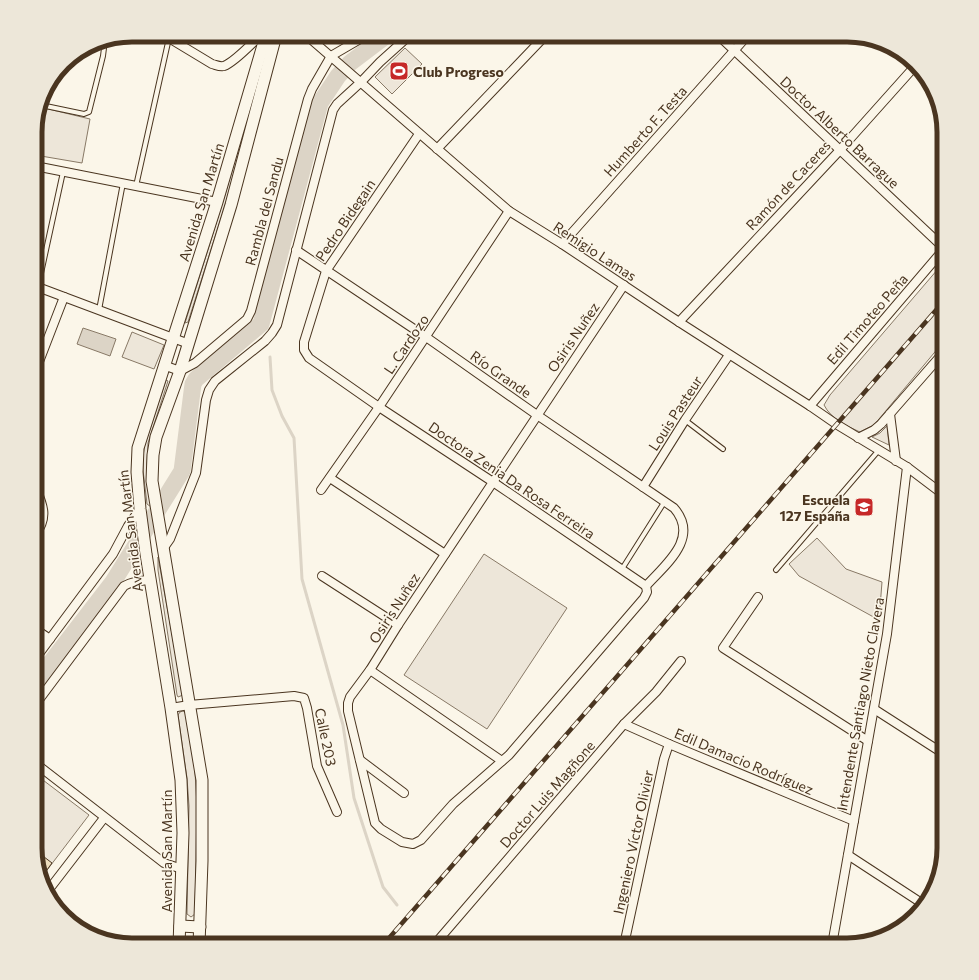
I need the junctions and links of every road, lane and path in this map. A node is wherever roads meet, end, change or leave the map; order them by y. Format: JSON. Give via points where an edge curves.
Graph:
{"nodes":[{"id":1,"x":165,"y":42,"type":"edge"},
{"id":2,"x":176,"y":42,"type":"edge"},
{"id":3,"x":254,"y":42,"type":"edge"},
{"id":4,"x":264,"y":42,"type":"edge"},
{"id":5,"x":274,"y":42,"type":"edge"},
{"id":6,"x":314,"y":42,"type":"edge"},
{"id":7,"x":357,"y":42,"type":"edge"},
{"id":8,"x":402,"y":42,"type":"edge"},
{"id":9,"x":539,"y":42,"type":"edge"},
{"id":10,"x":725,"y":42,"type":"edge"},
{"id":11,"x":741,"y":42,"type":"edge"},
{"id":12,"x":103,"y":47,"type":"edge"},
{"id":13,"x":734,"y":50,"type":"junction"},
{"id":14,"x":333,"y":58,"type":"junction"},
{"id":15,"x":912,"y":69,"type":"edge"},
{"id":16,"x":359,"y":80,"type":"junction"},
{"id":17,"x":46,"y":106,"type":"edge"},
{"id":18,"x":418,"y":134,"type":"junction"},
{"id":19,"x":437,"y":149,"type":"junction"},
{"id":20,"x":840,"y":150,"type":"junction"},
{"id":21,"x":42,"y":168,"type":"edge"},
{"id":22,"x":63,"y":172,"type":"junction"},
{"id":23,"x":123,"y":183,"type":"junction"},
{"id":24,"x":136,"y":186,"type":"junction"},
{"id":25,"x":217,"y":202,"type":"junction"},
{"id":26,"x":509,"y":211,"type":"junction"},
{"id":27,"x":937,"y":241,"type":"edge"},
{"id":28,"x":562,"y":244,"type":"junction"},
{"id":29,"x":296,"y":250,"type":"junction"},
{"id":30,"x":937,"y":256,"type":"edge"},
{"id":31,"x":42,"y":265,"type":"edge"},
{"id":32,"x":326,"y":271,"type":"junction"},
{"id":33,"x":624,"y":285,"type":"junction"},
{"id":34,"x":42,"y":289,"type":"edge"},
{"id":35,"x":64,"y":297,"type":"junction"},
{"id":36,"x":98,"y":310,"type":"junction"},
{"id":37,"x":679,"y":322,"type":"junction"},
{"id":38,"x":426,"y":337,"type":"junction"},
{"id":39,"x":174,"y":339,"type":"junction"},
{"id":40,"x":189,"y":344,"type":"junction"},
{"id":41,"x":304,"y":350,"type":"joint"},
{"id":42,"x":42,"y":354,"type":"edge"},
{"id":43,"x":729,"y":355,"type":"junction"},
{"id":44,"x":937,"y":360,"type":"edge"},
{"id":45,"x":166,"y":366,"type":"junction"},
{"id":46,"x":180,"y":371,"type":"junction"},
{"id":47,"x":810,"y":406,"type":"junction"},
{"id":48,"x":379,"y":407,"type":"junction"},
{"id":49,"x":890,"y":414,"type":"junction"},
{"id":50,"x":538,"y":415,"type":"junction"},
{"id":51,"x":685,"y":420,"type":"junction"},
{"id":52,"x":858,"y":438,"type":"junction"},
{"id":53,"x":723,"y":449,"type":"dead end"},
{"id":54,"x":879,"y":450,"type":"junction"},
{"id":55,"x":896,"y":461,"type":"junction"},
{"id":56,"x":907,"y":467,"type":"junction"},
{"id":57,"x":330,"y":478,"type":"junction"},
{"id":58,"x":493,"y":482,"type":"junction"},
{"id":59,"x":643,"y":487,"type":"junction"},
{"id":60,"x":937,"y":489,"type":"edge"},
{"id":61,"x":321,"y":490,"type":"dead end"},
{"id":62,"x":665,"y":501,"type":"junction"},
{"id":63,"x":42,"y":505,"type":"edge"},
{"id":64,"x":140,"y":509,"type":"junction"},
{"id":65,"x":42,"y":522,"type":"edge"},
{"id":66,"x":163,"y":546,"type":"junction"},
{"id":67,"x":445,"y":554,"type":"junction"},
{"id":68,"x":622,"y":570,"type":"junction"},
{"id":69,"x":776,"y":570,"type":"dead end"},
{"id":70,"x":322,"y":576,"type":"dead end"},
{"id":71,"x":150,"y":580,"type":"junction"},
{"id":72,"x":646,"y":586,"type":"junction"},
{"id":73,"x":758,"y":597,"type":"dead end"},
{"id":74,"x":398,"y":625,"type":"junction"},
{"id":75,"x":42,"y":634,"type":"edge"},
{"id":76,"x":50,"y":640,"type":"junction"},
{"id":77,"x":42,"y":650,"type":"edge"},
{"id":78,"x":681,"y":661,"type":"dead end"},
{"id":79,"x":370,"y":670,"type":"junction"},
{"id":80,"x":42,"y":696,"type":"edge"},
{"id":81,"x":190,"y":705,"type":"junction"},
{"id":82,"x":171,"y":708,"type":"junction"},
{"id":83,"x":874,"y":709,"type":"junction"},
{"id":84,"x":624,"y":724,"type":"junction"},
{"id":85,"x":868,"y":741,"type":"junction"},
{"id":86,"x":669,"y":744,"type":"junction"},
{"id":87,"x":937,"y":750,"type":"edge"},
{"id":88,"x":360,"y":760,"type":"junction"},
{"id":89,"x":502,"y":761,"type":"junction"},
{"id":90,"x":42,"y":769,"type":"edge"},
{"id":91,"x":404,"y":793,"type":"dead end"},
{"id":92,"x":337,"y":812,"type":"dead end"},
{"id":93,"x":104,"y":818,"type":"junction"},
{"id":94,"x":854,"y":821,"type":"junction"},
{"id":95,"x":848,"y":855,"type":"junction"},
{"id":96,"x":182,"y":869,"type":"junction"},
{"id":97,"x":51,"y":886,"type":"edge"},
{"id":98,"x":919,"y":902,"type":"edge"},
{"id":99,"x":180,"y":926,"type":"junction"},
{"id":100,"x":200,"y":927,"type":"junction"},
{"id":101,"x":180,"y":938,"type":"edge"},
{"id":102,"x":199,"y":938,"type":"edge"},
{"id":103,"x":440,"y":938,"type":"edge"},
{"id":104,"x":626,"y":938,"type":"edge"},
{"id":105,"x":833,"y":938,"type":"edge"}],
"edges":[{"from":1,"to":24,"type":"lane"},
{"from":2,"to":3,"type":"street","via":[[212,64],[220,66],[226,65]]},
{"from":4,"to":25,"type":"street","name":"Avenida San Martín"},
{"from":5,"to":40,"type":"street","name":"Avenida San Martín","via":[[231,205]]},
{"from":6,"to":14,"type":"street","name":"Remigio Lamas"},
{"from":7,"to":14,"type":"street","name":"Rambla del Sandu"},
{"from":8,"to":16,"type":"street"},
{"from":9,"to":19,"type":"street"},
{"from":10,"to":13,"type":"street","name":"Doctor Alberto Barrague"},
{"from":11,"to":13,"type":"street","name":"Humberto F. Testa"},
{"from":12,"to":17,"type":"lane","via":[[103,56],[89,112],[84,114]]},
{"from":13,"to":20,"type":"street","name":"Doctor Alberto Barrague"},
{"from":13,"to":28,"type":"street","name":"Humberto F. Testa"},
{"from":14,"to":16,"type":"street","name":"Remigio Lamas"},
{"from":14,"to":46,"type":"street","name":"Rambla del Sandu","via":[[308,99],[251,312],[247,319],[195,364]]},
{"from":15,"to":20,"type":"street","name":"Ramón de Caceres"},
{"from":16,"to":18,"type":"street","name":"Remigio Lamas"},
{"from":16,"to":29,"type":"street","via":[[333,110]]},
{"from":18,"to":19,"type":"street","name":"Remigio Lamas"},
{"from":18,"to":32,"type":"street","name":"Pedro Bidegain"},
{"from":19,"to":26,"type":"street","name":"Remigio Lamas"},
{"from":20,"to":27,"type":"street","name":"Doctor Alberto Barrague"},
{"from":20,"to":37,"type":"street","name":"Ramón de Caceres"},
{"from":21,"to":22,"type":"street"},
{"from":22,"to":23,"type":"street"},
{"from":22,"to":31,"type":"lane"},
{"from":23,"to":24,"type":"street"},
{"from":23,"to":36,"type":"lane"},
{"from":24,"to":25,"type":"street"},
{"from":25,"to":39,"type":"street","name":"Avenida San Martín"},
{"from":26,"to":28,"type":"street","name":"Remigio Lamas"},
{"from":26,"to":38,"type":"street","name":"L. Cardozo"},
{"from":28,"to":33,"type":"street","name":"Remigio Lamas"},
{"from":29,"to":32,"type":"street","name":"Río Grande"},
{"from":29,"to":66,"type":"street","via":[[277,325],[265,341],[215,381],[209,390],[196,473],[170,539]]},
{"from":30,"to":47,"type":"street","name":"Edil Timoteo Peña"},
{"from":32,"to":38,"type":"street","name":"Río Grande"},
{"from":32,"to":41,"type":"street","name":"Pedro Bidegain","via":[[304,342]]},
{"from":33,"to":37,"type":"street","name":"Remigio Lamas"},
{"from":33,"to":50,"type":"street","name":"Osiris Nuñez"},
{"from":34,"to":35,"type":"street"},
{"from":35,"to":36,"type":"street"},
{"from":35,"to":42,"type":"street"},
{"from":36,"to":39,"type":"street"},
{"from":37,"to":43,"type":"street","name":"Remigio Lamas"},
{"from":38,"to":48,"type":"street","name":"L. Cardozo"},
{"from":38,"to":50,"type":"street","name":"Río Grande"},
{"from":39,"to":40,"type":"street"},
{"from":39,"to":45,"type":"street","name":"Avenida San Martín"},
{"from":40,"to":46,"type":"street","name":"Avenida San Martín"},
{"from":41,"to":48,"type":"street","name":"Doctora Zenia Da Rosa Ferreira","via":[[310,358]]},
{"from":43,"to":47,"type":"street","name":"Remigio Lamas"},
{"from":43,"to":51,"type":"street","name":"Louis Pasteur"},
{"from":44,"to":49,"type":"street"},
{"from":45,"to":46,"type":"street"},
{"from":45,"to":64,"type":"street","name":"Avenida San Martín","via":[[138,448],[136,472]]},
{"from":46,"to":66,"type":"street","name":"Avenida San Martín","via":[[153,455],[152,481]]},
{"from":47,"to":52,"type":"street","name":"Remigio Lamas"},
{"from":48,"to":57,"type":"street","name":"L. Cardozo"},
{"from":48,"to":58,"type":"street","name":"Doctora Zenia Da Rosa Ferreira"},
{"from":49,"to":52,"type":"street","via":[[874,430]]},
{"from":49,"to":55,"type":"street"},
{"from":50,"to":58,"type":"street","name":"Osiris Nuñez"},
{"from":50,"to":59,"type":"street","name":"Río Grande"},
{"from":51,"to":53,"type":"lane"},
{"from":51,"to":59,"type":"street","name":"Louis Pasteur"},
{"from":52,"to":54,"type":"street","name":"Remigio Lamas"},
{"from":54,"to":55,"type":"street","name":"Remigio Lamas"},
{"from":54,"to":69,"type":"lane"},
{"from":55,"to":56,"type":"street","name":"Remigio Lamas"},
{"from":56,"to":60,"type":"street","name":"Remigio Lamas"},
{"from":56,"to":83,"type":"street","name":"Intendente Santiago Nieto Clavera","via":[[887,634]]},
{"from":57,"to":61,"type":"street","name":"L. Cardozo"},
{"from":57,"to":67,"type":"street"},
{"from":58,"to":67,"type":"street","name":"Osiris Nuñez"},
{"from":58,"to":68,"type":"street","name":"Doctora Zenia Da Rosa Ferreira"},
{"from":59,"to":62,"type":"street","name":"Río Grande"},
{"from":62,"to":68,"type":"lane"},
{"from":62,"to":72,"type":"street","name":"Río Grande","via":[[680,515],[684,535],[676,553]]},
{"from":63,"to":65,"type":"street"},
{"from":64,"to":71,"type":"street","name":"Avenida San Martín"},
{"from":64,"to":76,"type":"street","via":[[113,554]]},
{"from":66,"to":81,"type":"street","name":"Avenida San Martín"},
{"from":67,"to":74,"type":"street","name":"Osiris Nuñez"},
{"from":68,"to":72,"type":"street","name":"Doctora Zenia Da Rosa Ferreira"},
{"from":70,"to":74,"type":"street"},
{"from":71,"to":80,"type":"street","via":[[131,582],[124,586]]},
{"from":71,"to":82,"type":"street","name":"Avenida San Martín"},
{"from":72,"to":89,"type":"street","name":"Osiris Nuñez","via":[[644,598]]},
{"from":73,"to":85,"type":"street","via":[[723,648]]},
{"from":74,"to":79,"type":"street","name":"Osiris Nuñez"},
{"from":75,"to":76,"type":"street"},
{"from":76,"to":77,"type":"street"},
{"from":78,"to":84,"type":"street","name":"Doctor Luis Magñone","via":[[656,692]]},
{"from":79,"to":88,"type":"street","name":"Osiris Nuñez","via":[[348,703]]},
{"from":79,"to":89,"type":"street"},
{"from":81,"to":82,"type":"street"},
{"from":81,"to":92,"type":"street","name":"Calle 203","via":[[294,696],[304,698],[317,766]]},
{"from":81,"to":100,"type":"street","name":"Avenida San Martín","via":[[202,780]]},
{"from":82,"to":96,"type":"street","name":"Avenida San Martín","via":[[181,780]]},
{"from":83,"to":85,"type":"street","name":"Intendente Santiago Nieto Clavera"},
{"from":83,"to":87,"type":"street"},
{"from":84,"to":86,"type":"street","name":"Edil Damacio Rodríguez"},
{"from":84,"to":103,"type":"street","name":"Doctor Luis Magñone"},
{"from":85,"to":94,"type":"street","name":"Intendente Santiago Nieto Clavera"},
{"from":86,"to":94,"type":"street","name":"Edil Damacio Rodríguez"},
{"from":86,"to":104,"type":"street","name":"Ingeniero Víctor Olivier"},
{"from":88,"to":89,"type":"street","name":"Osiris Nuñez","via":[[375,823],[402,842],[412,844],[421,840],[453,804]]},
{"from":88,"to":91,"type":"street"},
{"from":90,"to":93,"type":"street"},
{"from":93,"to":96,"type":"street","via":[[164,863]]},
{"from":93,"to":97,"type":"street"},
{"from":94,"to":95,"type":"street","name":"Intendente Santiago Nieto Clavera"},
{"from":95,"to":98,"type":"street"},
{"from":95,"to":105,"type":"street","name":"Intendente Santiago Nieto Clavera"},
{"from":96,"to":99,"type":"street","name":"Avenida San Martín"},
{"from":99,"to":100,"type":"street"},
{"from":99,"to":101,"type":"street","name":"Avenida San Martín"},
{"from":100,"to":102,"type":"street","name":"Avenida San Martín"}]}
